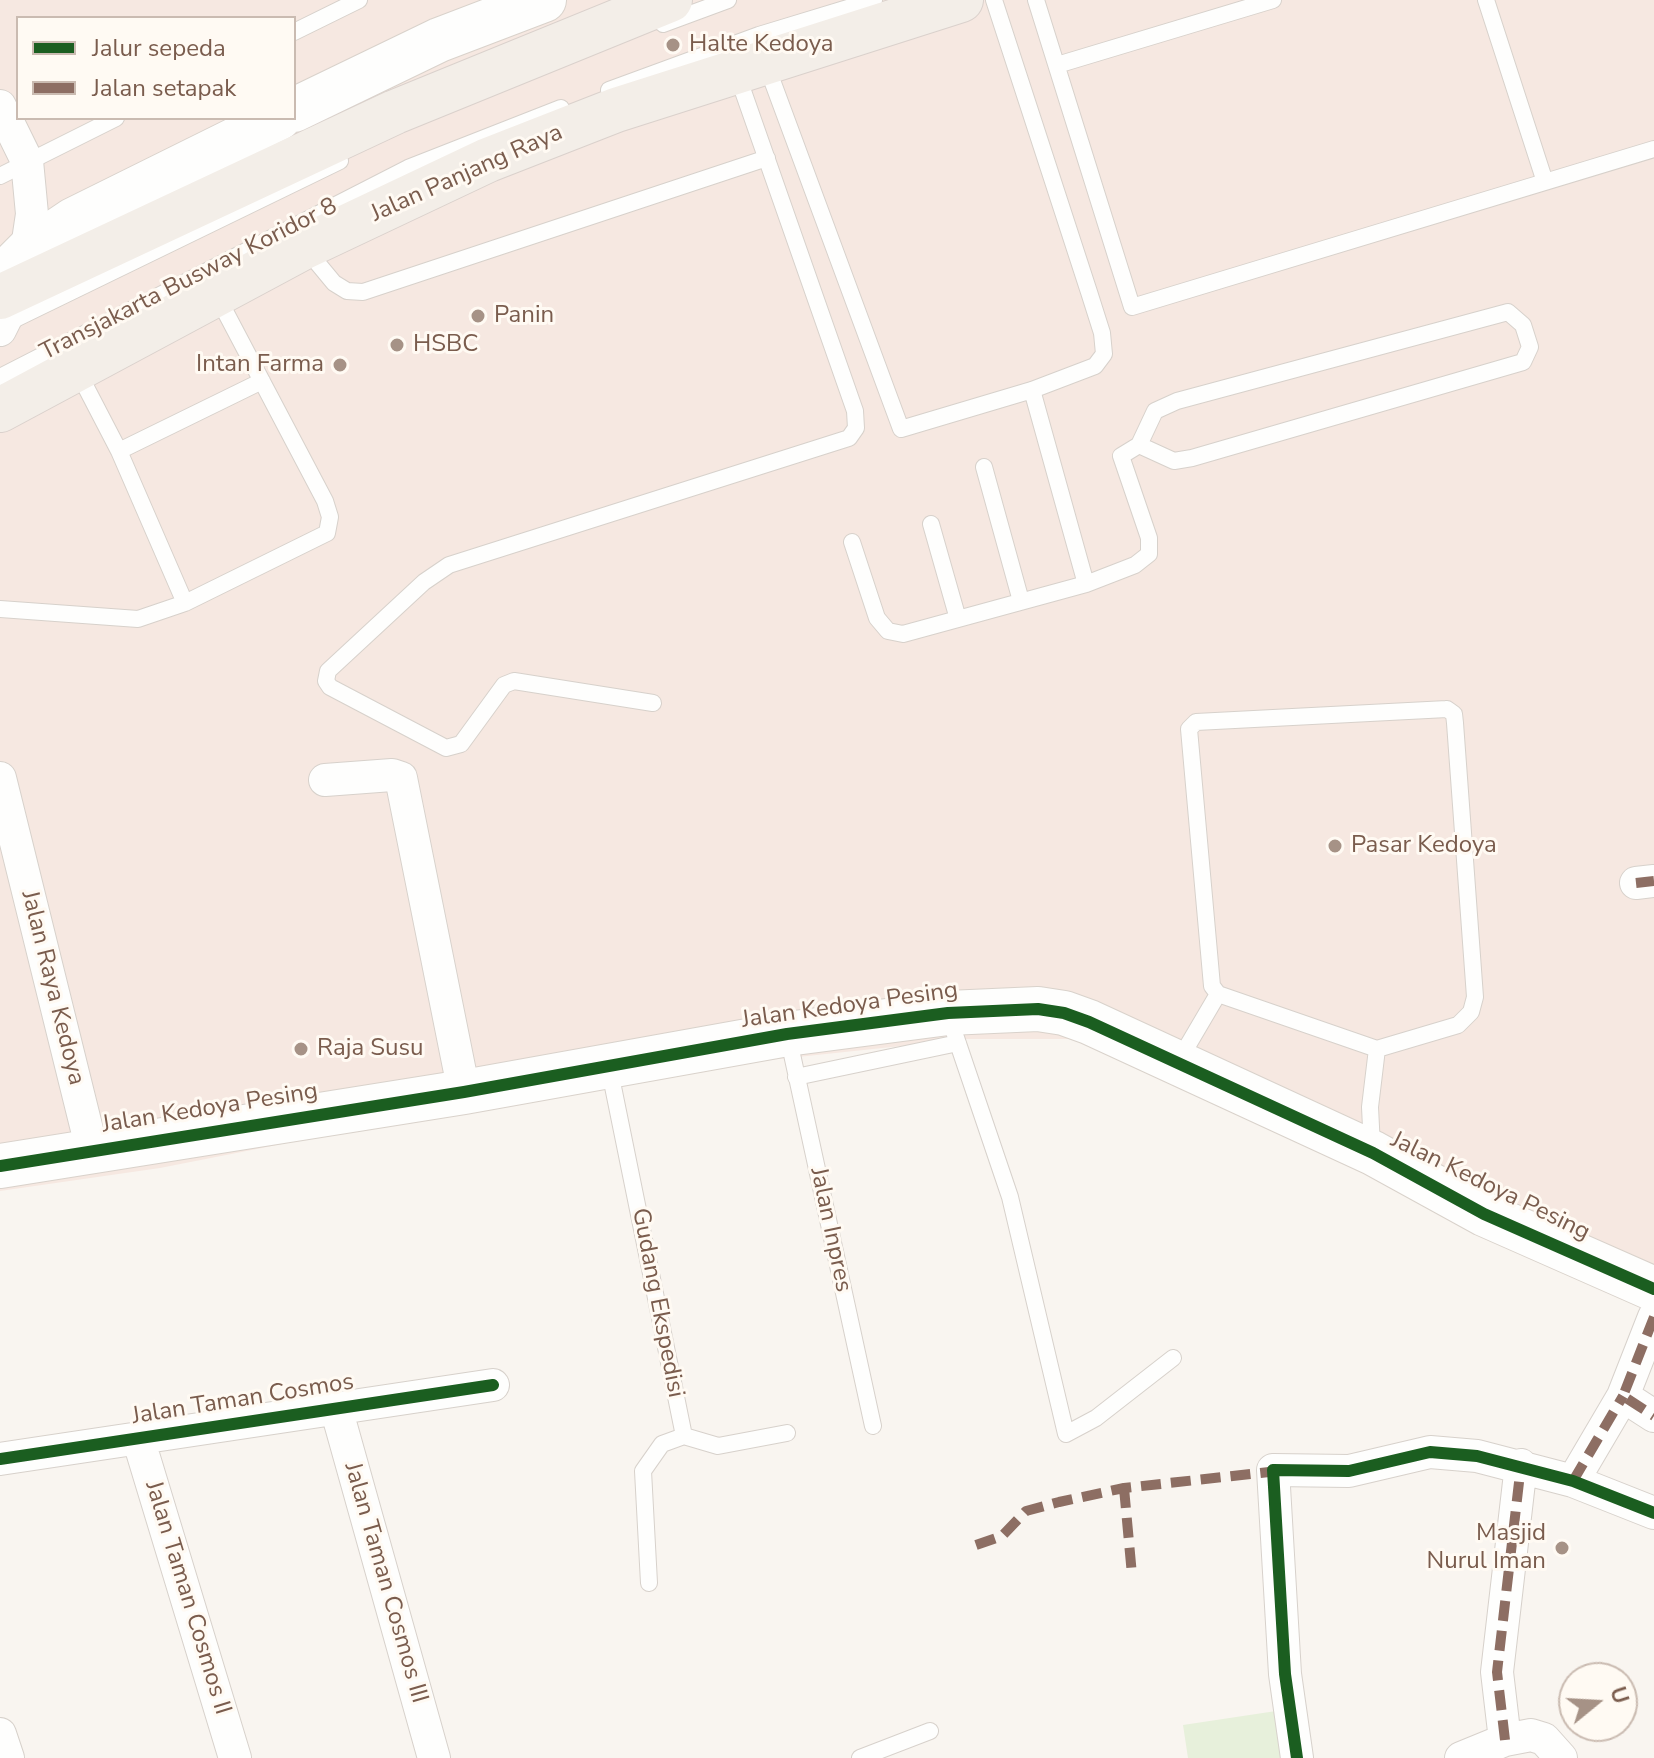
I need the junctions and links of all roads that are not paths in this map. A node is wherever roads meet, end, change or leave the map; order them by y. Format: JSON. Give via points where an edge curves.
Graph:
{"nodes":[{"id":1,"x":359,"y":0,"type":"edge"},
{"id":2,"x":544,"y":0,"type":"edge"},
{"id":3,"x":728,"y":0,"type":"edge"},
{"id":4,"x":874,"y":0,"type":"edge"},
{"id":5,"x":961,"y":0,"type":"edge"},
{"id":6,"x":994,"y":0,"type":"edge"},
{"id":7,"x":1036,"y":0,"type":"edge"},
{"id":8,"x":1273,"y":0,"type":"edge"},
{"id":9,"x":1486,"y":0,"type":"edge"},
{"id":10,"x":660,"y":14,"type":"edge"},
{"id":11,"x":296,"y":31,"type":"edge"},
{"id":12,"x":1057,"y":65,"type":"junction"},
{"id":13,"x":751,"y":67,"type":"junction"},
{"id":14,"x":0,"y":106,"type":"edge"},
{"id":15,"x":296,"y":109,"type":"edge"},
{"id":16,"x":112,"y":120,"type":"edge"},
{"id":17,"x":275,"y":120,"type":"edge"},
{"id":18,"x":1654,"y":149,"type":"edge"},
{"id":19,"x":352,"y":155,"type":"dead end"},
{"id":20,"x":767,"y":158,"type":"junction"},
{"id":21,"x":14,"y":168,"type":"edge"},
{"id":22,"x":1545,"y":182,"type":"junction"},
{"id":23,"x":304,"y":247,"type":"junction"},
{"id":24,"x":216,"y":295,"type":"junction"},
{"id":25,"x":7,"y":299,"type":"edge"},
{"id":26,"x":76,"y":367,"type":"junction"},
{"id":27,"x":0,"y":377,"type":"edge"},
{"id":28,"x":262,"y":381,"type":"junction"},
{"id":29,"x":1032,"y":390,"type":"junction"},
{"id":30,"x":0,"y":410,"type":"edge"},
{"id":31,"x":1139,"y":445,"type":"junction"},
{"id":32,"x":119,"y":451,"type":"junction"},
{"id":33,"x":984,"y":467,"type":"dead end"},
{"id":34,"x":931,"y":524,"type":"dead end"},
{"id":35,"x":852,"y":542,"type":"dead end"},
{"id":36,"x":1086,"y":584,"type":"junction"},
{"id":37,"x":1021,"y":601,"type":"junction"},
{"id":38,"x":185,"y":603,"type":"junction"},
{"id":39,"x":0,"y":609,"type":"edge"},
{"id":40,"x":958,"y":619,"type":"junction"},
{"id":41,"x":653,"y":703,"type":"dead end"},
{"id":42,"x":0,"y":778,"type":"edge"},
{"id":43,"x":325,"y":780,"type":"dead end"},
{"id":44,"x":1218,"y":994,"type":"junction"},
{"id":45,"x":953,"y":1028,"type":"junction"},
{"id":46,"x":787,"y":1034,"type":"junction"},
{"id":47,"x":1377,"y":1049,"type":"junction"},
{"id":48,"x":1177,"y":1063,"type":"junction"},
{"id":49,"x":609,"y":1066,"type":"junction"},
{"id":50,"x":796,"y":1077,"type":"junction"},
{"id":51,"x":464,"y":1092,"type":"junction"},
{"id":52,"x":92,"y":1150,"type":"junction"},
{"id":53,"x":1373,"y":1153,"type":"junction"},
{"id":54,"x":0,"y":1166,"type":"edge"},
{"id":55,"x":1654,"y":1289,"type":"edge"},
{"id":56,"x":1654,"y":1317,"type":"edge"},
{"id":57,"x":1173,"y":1358,"type":"dead end"},
{"id":58,"x":493,"y":1385,"type":"dead end"},
{"id":59,"x":1623,"y":1396,"type":"junction"},
{"id":60,"x":336,"y":1408,"type":"junction"},
{"id":61,"x":1654,"y":1416,"type":"edge"},
{"id":62,"x":873,"y":1426,"type":"dead end"},
{"id":63,"x":787,"y":1433,"type":"dead end"},
{"id":64,"x":684,"y":1436,"type":"junction"},
{"id":65,"x":138,"y":1438,"type":"junction"},
{"id":66,"x":0,"y":1459,"type":"edge"},
{"id":67,"x":1521,"y":1465,"type":"junction"},
{"id":68,"x":1573,"y":1481,"type":"junction"},
{"id":69,"x":1654,"y":1513,"type":"edge"},
{"id":70,"x":649,"y":1583,"type":"dead end"},
{"id":71,"x":930,"y":1731,"type":"dead end"},
{"id":72,"x":0,"y":1734,"type":"edge"},
{"id":73,"x":1505,"y":1740,"type":"junction"},
{"id":74,"x":8,"y":1758,"type":"edge"},
{"id":75,"x":235,"y":1758,"type":"edge"},
{"id":76,"x":434,"y":1758,"type":"edge"},
{"id":77,"x":860,"y":1758,"type":"edge"},
{"id":78,"x":1297,"y":1758,"type":"edge"},
{"id":79,"x":1461,"y":1758,"type":"edge"},
{"id":80,"x":1561,"y":1758,"type":"edge"}],
"edges":[{"from":1,"to":11,"type":"lane"},
{"from":2,"to":15,"type":"street","via":[[439,40]]},
{"from":3,"to":10,"type":"lane"},
{"from":4,"to":27,"type":"lane","name":"Transjakarta Busway Koridor 8","via":[[759,35],[408,168]]},
{"from":5,"to":13,"type":"main road","name":"Jalan Panjang Raya"},
{"from":6,"to":29,"type":"lane","via":[[1102,333],[1104,354],[1095,366]]},
{"from":7,"to":12,"type":"lane"},
{"from":8,"to":12,"type":"lane"},
{"from":9,"to":22,"type":"lane"},
{"from":10,"to":25,"type":"main road","via":[[395,112]]},
{"from":12,"to":22,"type":"lane","via":[[1132,307]]},
{"from":13,"to":20,"type":"lane"},
{"from":13,"to":23,"type":"main road","name":"Jalan Panjang Raya","via":[[616,110],[488,160]]},
{"from":13,"to":29,"type":"lane","via":[[901,429]]},
{"from":14,"to":21,"type":"street"},
{"from":16,"to":21,"type":"lane"},
{"from":17,"to":25,"type":"street","via":[[73,220]]},
{"from":18,"to":22,"type":"lane"},
{"from":19,"to":25,"type":"lane","name":"Transjakarta Busway Koridor 8","via":[[154,255]]},
{"from":20,"to":23,"type":"lane","via":[[363,292],[334,283]]},
{"from":20,"to":41,"type":"lane","via":[[855,411],[856,428],[849,438],[449,565],[328,671],[326,681],[446,748],[461,744],[504,685],[514,681]]},
{"from":21,"to":25,"type":"street","via":[[32,214]]},
{"from":23,"to":24,"type":"main road","name":"Jalan Panjang Raya"},
{"from":24,"to":26,"type":"main road","name":"Jalan Panjang Raya"},
{"from":24,"to":28,"type":"lane"},
{"from":26,"to":30,"type":"main road","name":"Jalan Panjang Raya"},
{"from":26,"to":32,"type":"lane"},
{"from":28,"to":32,"type":"lane"},
{"from":28,"to":38,"type":"lane","via":[[325,501],[327,533]]},
{"from":29,"to":36,"type":"lane"},
{"from":31,"to":31,"type":"lane","via":[[1155,411],[1177,401],[1508,312],[1523,325],[1530,347],[1523,362],[1192,458],[1174,461]]},
{"from":31,"to":36,"type":"lane","via":[[1121,456],[1149,538],[1149,554]]},
{"from":32,"to":38,"type":"lane"},
{"from":33,"to":37,"type":"lane"},
{"from":34,"to":40,"type":"lane"},
{"from":35,"to":40,"type":"lane","via":[[877,618],[888,631],[903,634]]},
{"from":36,"to":37,"type":"lane"},
{"from":37,"to":40,"type":"lane"},
{"from":38,"to":39,"type":"lane","via":[[138,619]]},
{"from":42,"to":52,"type":"street","name":"Jalan Raya Kedoya"},
{"from":43,"to":51,"type":"street","via":[[401,778]]},
{"from":44,"to":47,"type":"lane"},
{"from":44,"to":47,"type":"lane","via":[[1212,986],[1189,729],[1196,722],[1447,709],[1455,723],[1475,997],[1471,1012],[1458,1025]]},
{"from":44,"to":48,"type":"lane"},
{"from":45,"to":46,"type":"street","name":"Jalan Kedoya Pesing"},
{"from":45,"to":48,"type":"street","name":"Jalan Kedoya Pesing","via":[[1038,1009],[1064,1013]]},
{"from":45,"to":50,"type":"lane"},
{"from":45,"to":57,"type":"lane","via":[[1010,1197],[1066,1434],[1096,1418]]},
{"from":46,"to":49,"type":"street","name":"Jalan Kedoya Pesing"},
{"from":46,"to":50,"type":"lane","name":"Jalan Inpres"},
{"from":47,"to":53,"type":"lane","via":[[1370,1107]]},
{"from":48,"to":53,"type":"street","name":"Jalan Kedoya Pesing"},
{"from":49,"to":51,"type":"street","name":"Jalan Kedoya Pesing"},
{"from":49,"to":64,"type":"lane","name":"Gudang Ekspedisi"},
{"from":50,"to":62,"type":"lane","name":"Jalan Inpres"},
{"from":51,"to":52,"type":"street","name":"Jalan Kedoya Pesing"},
{"from":52,"to":54,"type":"street","name":"Jalan Kedoya Pesing"},
{"from":53,"to":55,"type":"street","name":"Jalan Kedoya Pesing","via":[[1484,1214]]},
{"from":56,"to":59,"type":"street"},
{"from":58,"to":60,"type":"street","name":"Jalan Taman Cosmos"},
{"from":59,"to":61,"type":"street"},
{"from":59,"to":68,"type":"street"},
{"from":60,"to":65,"type":"street","name":"Jalan Taman Cosmos"},
{"from":60,"to":76,"type":"street","name":"Jalan Taman Cosmos III"},
{"from":63,"to":64,"type":"lane","via":[[718,1446]]},
{"from":64,"to":70,"type":"lane","via":[[662,1444],[643,1471]]},
{"from":65,"to":66,"type":"street","name":"Jalan Taman Cosmos"},
{"from":65,"to":75,"type":"street","name":"Jalan Taman Cosmos II"},
{"from":67,"to":68,"type":"street"},
{"from":67,"to":73,"type":"street","via":[[1497,1672]]},
{"from":67,"to":78,"type":"street","via":[[1430,1452],[1349,1471],[1273,1470],[1285,1674]]},
{"from":68,"to":69,"type":"street"},
{"from":71,"to":77,"type":"lane"},
{"from":72,"to":74,"type":"street"},
{"from":73,"to":79,"type":"street"},
{"from":73,"to":80,"type":"street","via":[[1531,1735],[1544,1739]]}]}
